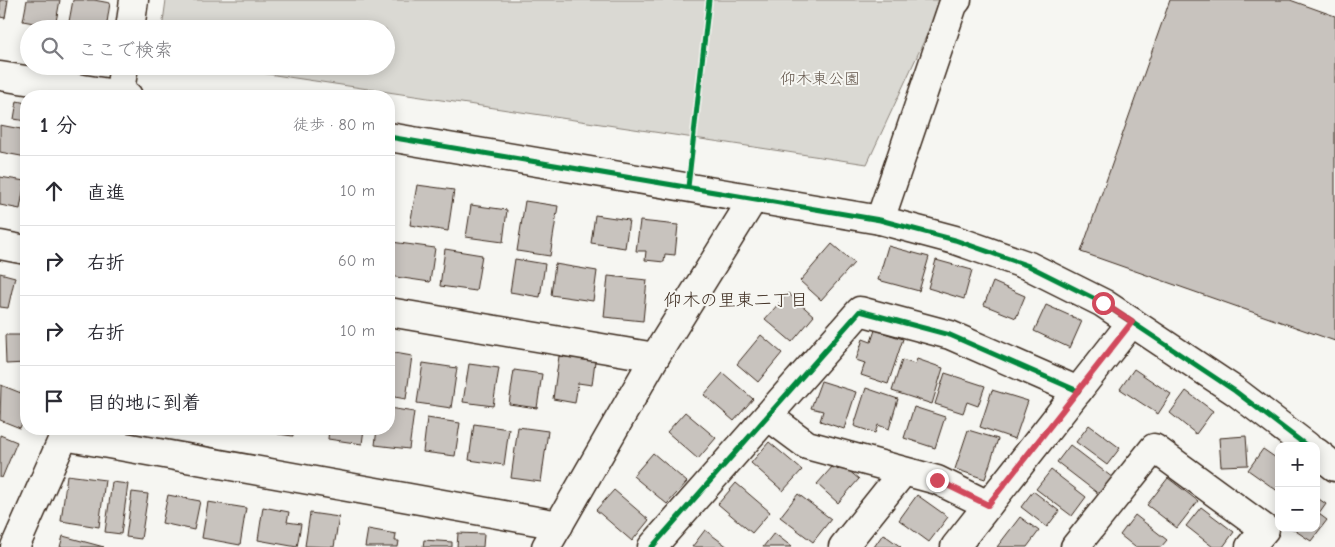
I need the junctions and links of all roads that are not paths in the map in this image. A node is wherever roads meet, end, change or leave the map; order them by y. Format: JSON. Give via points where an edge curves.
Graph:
{"nodes":[{"id":1,"x":134,"y":0,"type":"edge"},
{"id":2,"x":957,"y":0,"type":"edge"},
{"id":3,"x":131,"y":20,"type":"edge"},
{"id":4,"x":123,"y":75,"type":"edge"},
{"id":5,"x":0,"y":76,"type":"edge"},
{"id":6,"x":85,"y":90,"type":"edge"},
{"id":7,"x":122,"y":90,"type":"edge"},
{"id":8,"x":395,"y":138,"type":"edge"},
{"id":9,"x":752,"y":199,"type":"junction"},
{"id":10,"x":880,"y":220,"type":"junction"},
{"id":11,"x":0,"y":245,"type":"edge"},
{"id":12,"x":20,"y":249,"type":"edge"},
{"id":13,"x":395,"y":313,"type":"edge"},
{"id":14,"x":1132,"y":322,"type":"junction"},
{"id":15,"x":655,"y":357,"type":"junction"},
{"id":16,"x":1078,"y":391,"type":"junction"},
{"id":17,"x":768,"y":416,"type":"junction"},
{"id":18,"x":63,"y":435,"type":"edge"},
{"id":19,"x":78,"y":435,"type":"edge"},
{"id":20,"x":1302,"y":442,"type":"edge"},
{"id":21,"x":1320,"y":455,"type":"edge"},
{"id":22,"x":1335,"y":467,"type":"edge"},
{"id":23,"x":902,"y":472,"type":"junction"},
{"id":24,"x":988,"y":505,"type":"junction"},
{"id":25,"x":552,"y":536,"type":"edge"},
{"id":26,"x":15,"y":547,"type":"edge"},
{"id":27,"x":652,"y":547,"type":"edge"},
{"id":28,"x":843,"y":547,"type":"edge"},
{"id":29,"x":955,"y":547,"type":"edge"},
{"id":30,"x":1075,"y":547,"type":"edge"},
{"id":31,"x":1250,"y":547,"type":"edge"}],
"edges":[{"from":1,"to":3,"type":"street"},
{"from":2,"to":10,"type":"street"},
{"from":4,"to":7,"type":"street"},
{"from":5,"to":6,"type":"street"},
{"from":8,"to":9,"type":"street"},
{"from":9,"to":10,"type":"street"},
{"from":9,"to":15,"type":"street"},
{"from":10,"to":14,"type":"street","via":[[955,240],[1029,266],[1103,303]]},
{"from":11,"to":12,"type":"street"},
{"from":13,"to":15,"type":"street"},
{"from":14,"to":16,"type":"street"},
{"from":14,"to":20,"type":"street","via":[[1235,390]]},
{"from":15,"to":25,"type":"street"},
{"from":16,"to":17,"type":"street","via":[[950,335],[860,311]]},
{"from":16,"to":24,"type":"street"},
{"from":17,"to":23,"type":"street","via":[[808,445]]},
{"from":17,"to":27,"type":"street"},
{"from":18,"to":26,"type":"street"},
{"from":19,"to":25,"type":"street"},
{"from":21,"to":22,"type":"street"},
{"from":23,"to":24,"type":"street","via":[[937,480]]},
{"from":23,"to":28,"type":"street"},
{"from":24,"to":29,"type":"street"},
{"from":30,"to":31,"type":"street","via":[[1154,448],[1264,529]]}]}
